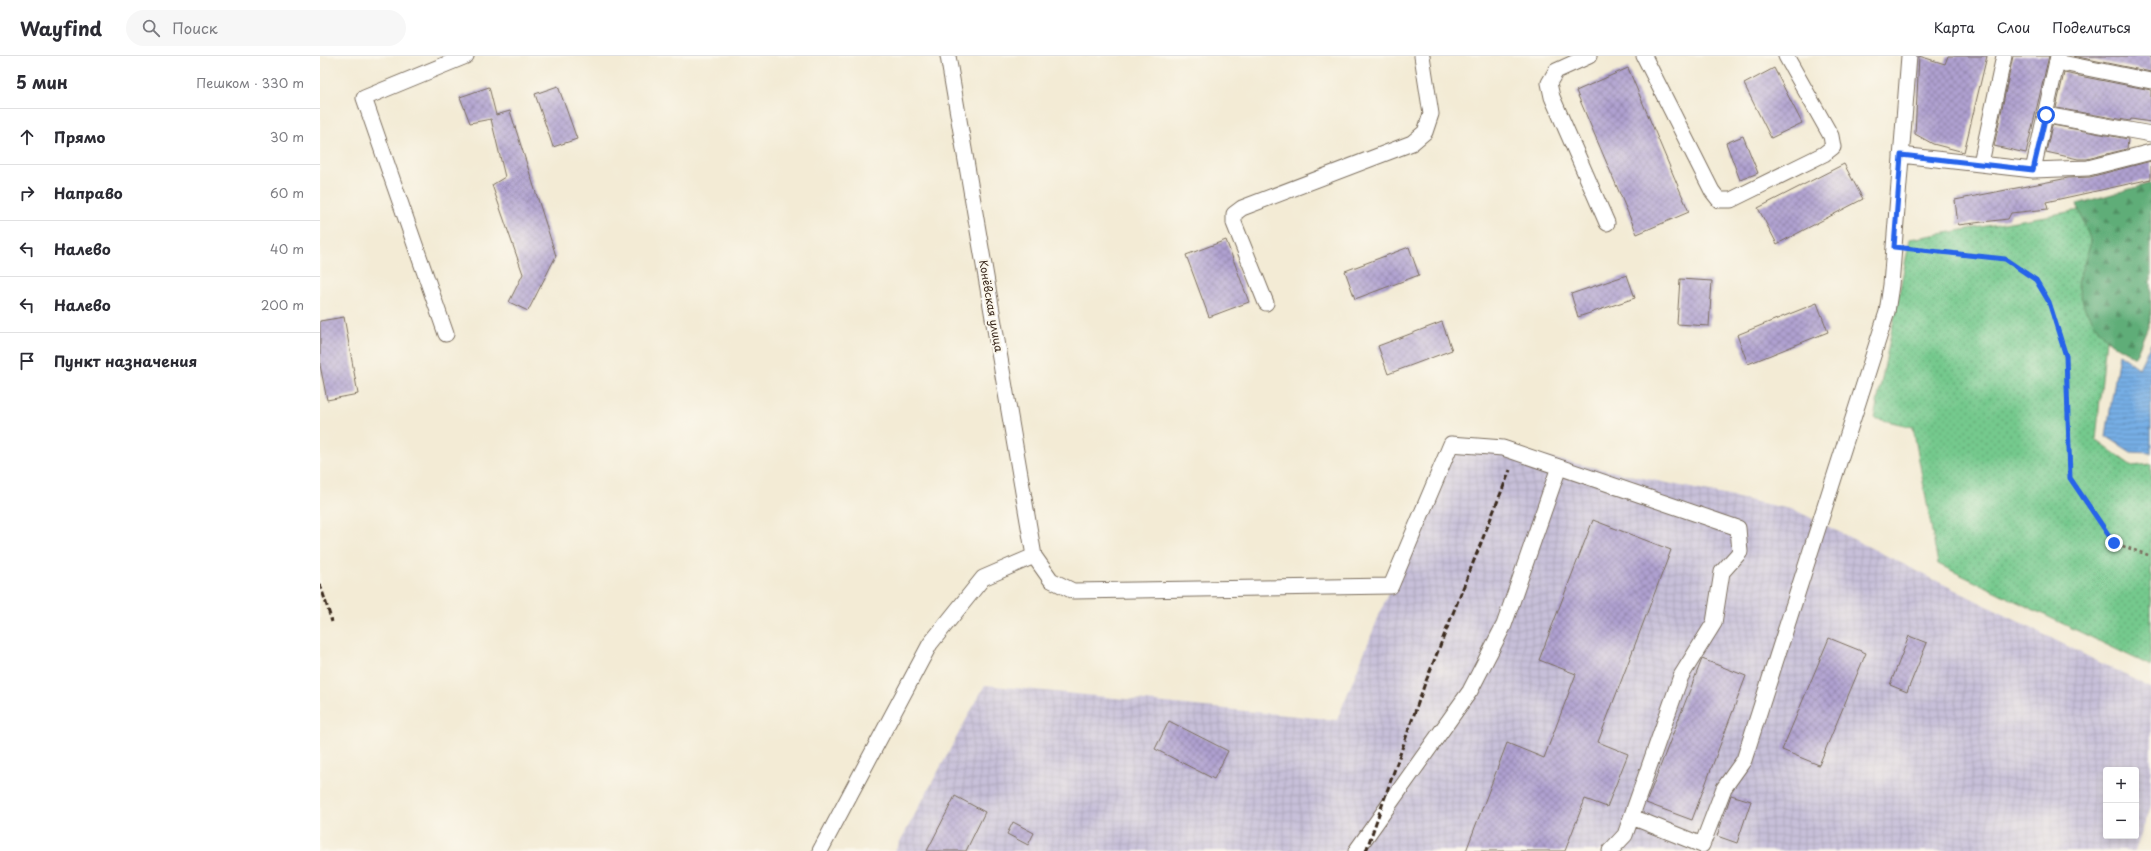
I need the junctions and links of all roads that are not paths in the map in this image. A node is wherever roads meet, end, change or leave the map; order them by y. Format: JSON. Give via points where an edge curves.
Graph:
{"nodes":[{"id":1,"x":466,"y":56,"type":"edge"},
{"id":2,"x":948,"y":56,"type":"edge"},
{"id":3,"x":1422,"y":56,"type":"edge"},
{"id":4,"x":1589,"y":56,"type":"edge"},
{"id":5,"x":1644,"y":56,"type":"edge"},
{"id":6,"x":1786,"y":56,"type":"edge"},
{"id":7,"x":1909,"y":56,"type":"edge"},
{"id":8,"x":2004,"y":56,"type":"edge"},
{"id":9,"x":2057,"y":59,"type":"edge"},
{"id":10,"x":2151,"y":81,"type":"edge"},
{"id":11,"x":2046,"y":115,"type":"junction"},
{"id":12,"x":2151,"y":134,"type":"edge"},
{"id":13,"x":2151,"y":152,"type":"edge"},
{"id":14,"x":1901,"y":155,"type":"junction"},
{"id":15,"x":1981,"y":163,"type":"junction"},
{"id":16,"x":2033,"y":170,"type":"junction"},
{"id":17,"x":1607,"y":223,"type":"dead end"},
{"id":18,"x":1266,"y":303,"type":"dead end"},
{"id":19,"x":446,"y":334,"type":"dead end"},
{"id":20,"x":1559,"y":467,"type":"junction"},
{"id":21,"x":1034,"y":556,"type":"junction"},
{"id":22,"x":1632,"y":817,"type":"junction"},
{"id":23,"x":820,"y":851,"type":"edge"},
{"id":24,"x":1356,"y":851,"type":"edge"},
{"id":25,"x":1610,"y":851,"type":"edge"}],
"edges":[{"from":1,"to":19,"type":"lane","via":[[364,98]]},
{"from":2,"to":21,"type":"lane","name":"Конёвская улица"},
{"from":3,"to":18,"type":"lane","via":[[1431,114],[1425,132],[1412,143],[1242,208],[1234,214],[1234,223]]},
{"from":4,"to":17,"type":"lane","via":[[1556,71],[1549,83],[1552,97]]},
{"from":5,"to":6,"type":"lane","via":[[1712,191],[1719,200],[1731,200],[1824,154],[1833,147],[1831,136]]},
{"from":7,"to":14,"type":"lane"},
{"from":8,"to":15,"type":"lane"},
{"from":9,"to":10,"type":"lane"},
{"from":9,"to":11,"type":"lane"},
{"from":11,"to":12,"type":"lane"},
{"from":11,"to":16,"type":"lane"},
{"from":13,"to":16,"type":"lane","via":[[2088,168]]},
{"from":14,"to":15,"type":"lane"},
{"from":14,"to":22,"type":"lane","via":[[1887,312],[1744,760],[1724,788],[1702,845]]},
{"from":15,"to":16,"type":"lane"},
{"from":20,"to":21,"type":"lane","via":[[1503,448],[1451,444],[1391,586],[1073,591],[1051,580]]},
{"from":20,"to":22,"type":"lane","via":[[1738,528],[1740,552],[1722,572],[1714,623],[1681,676]]},
{"from":20,"to":24,"type":"lane","via":[[1504,625],[1470,691]]},
{"from":21,"to":23,"type":"lane","via":[[983,578],[930,644]]},
{"from":22,"to":25,"type":"lane","via":[[1625,835]]}]}
